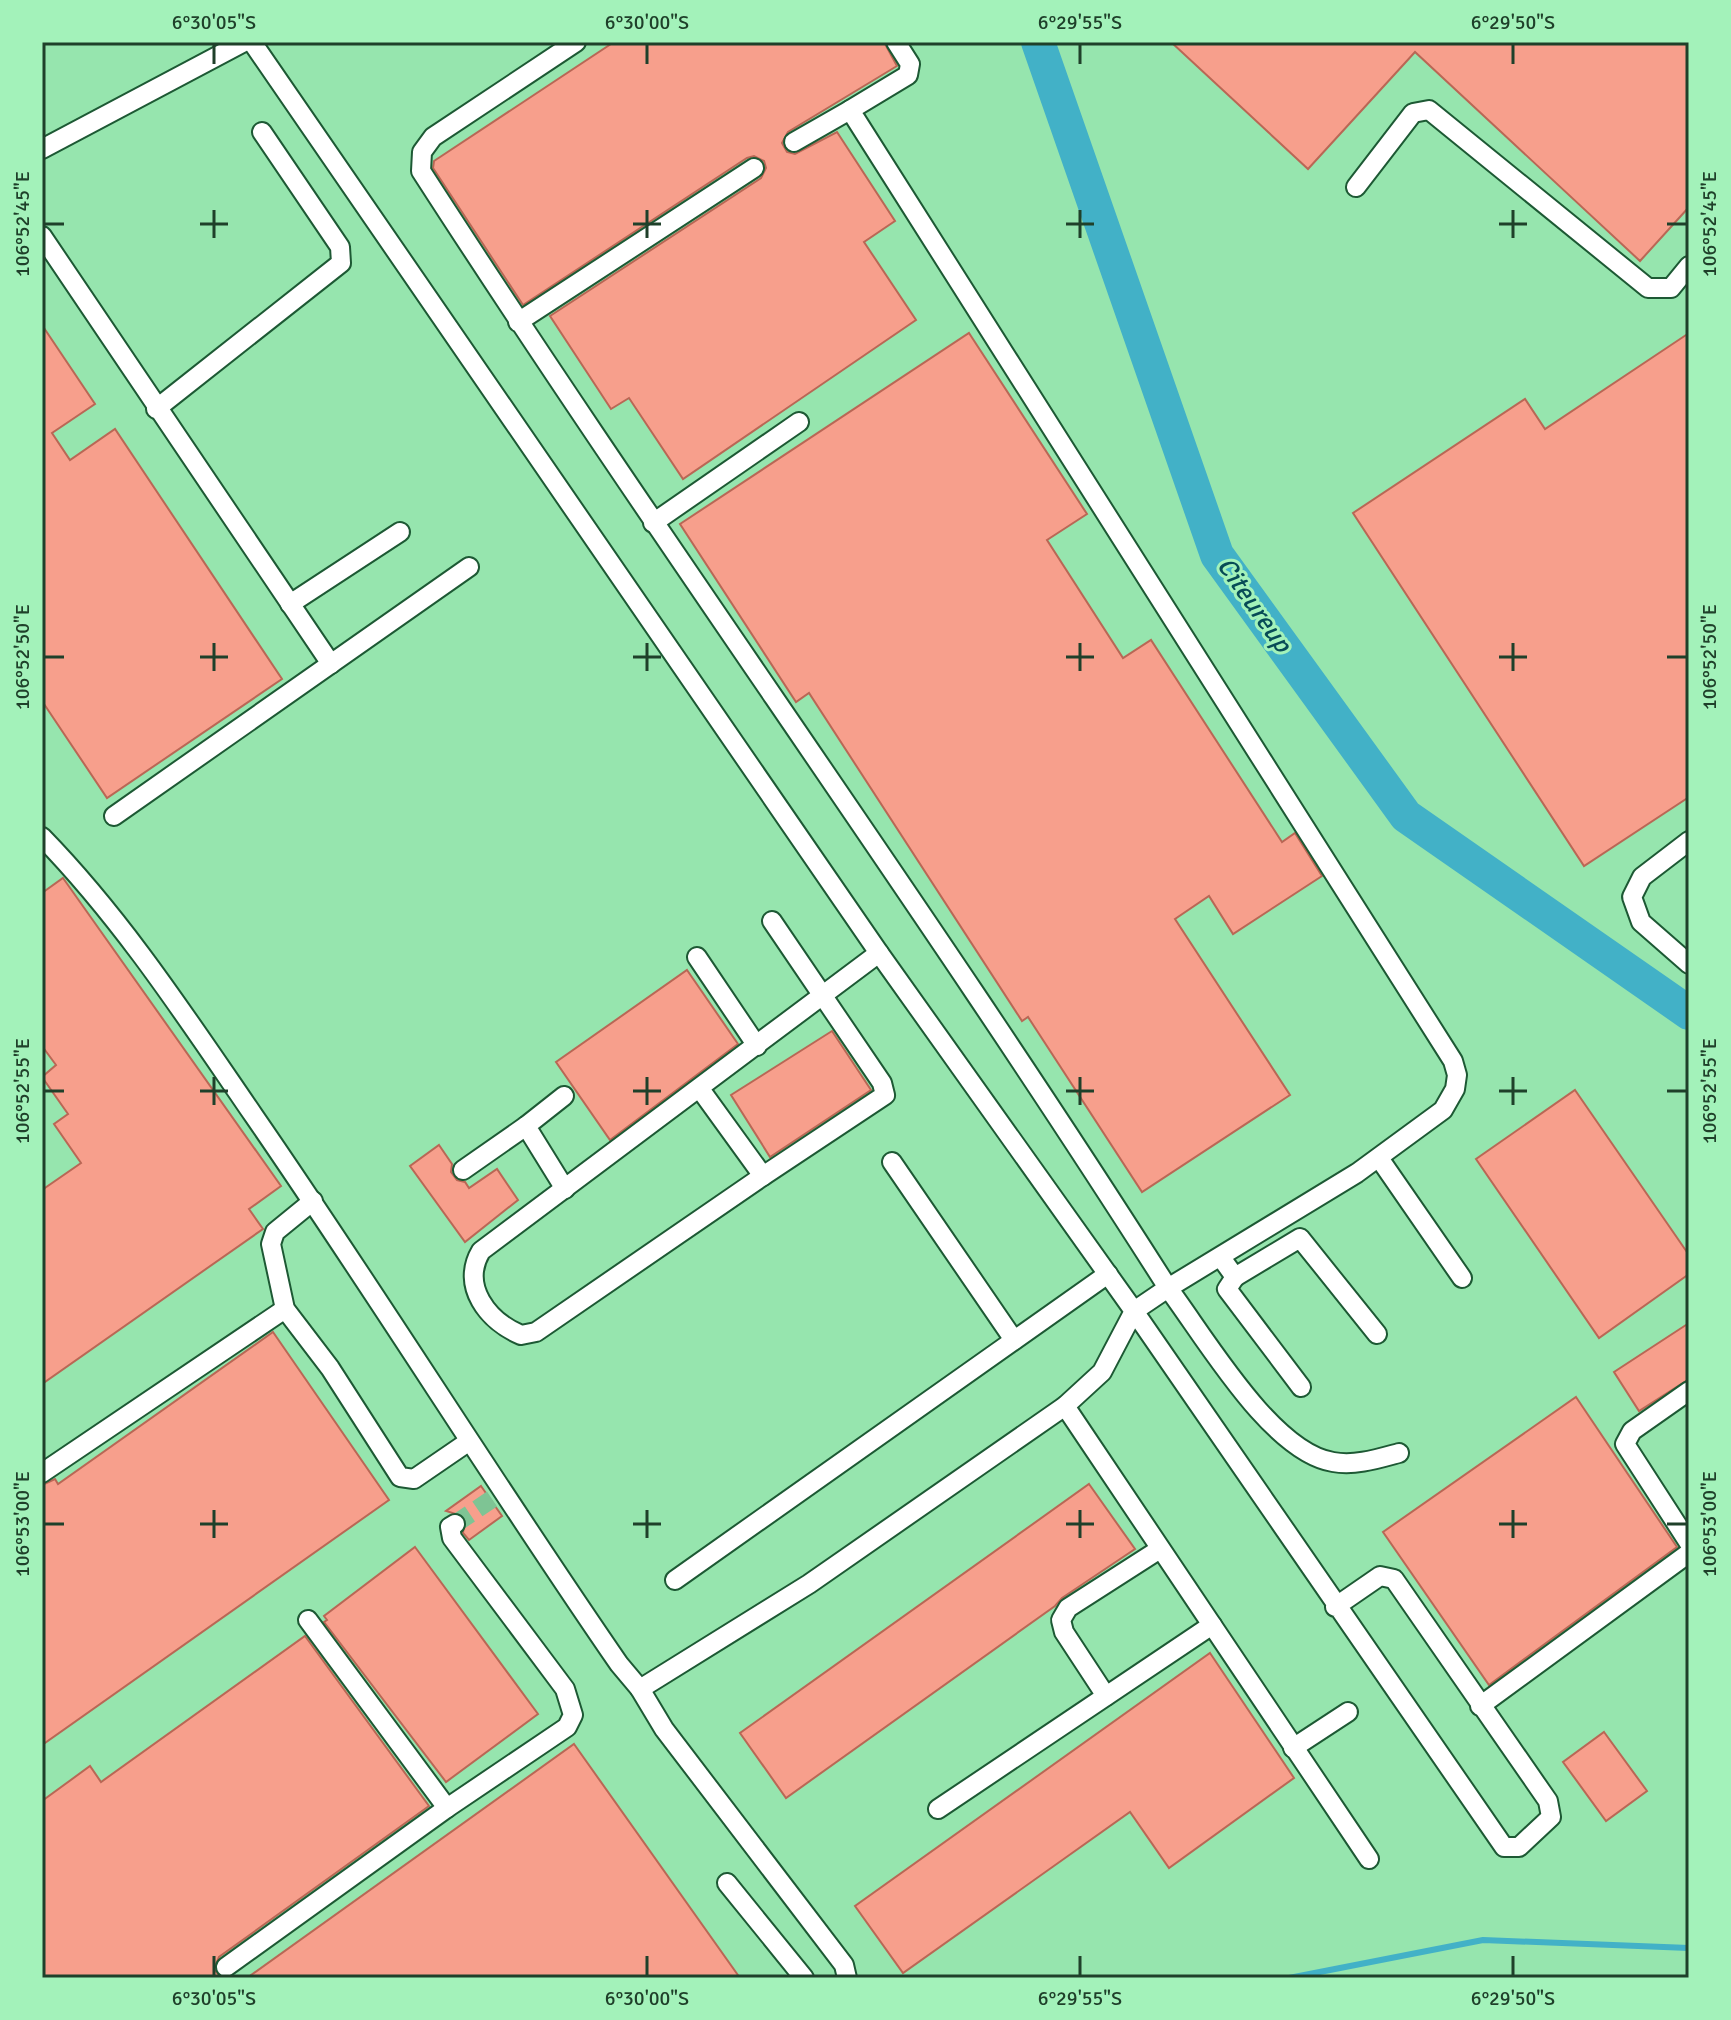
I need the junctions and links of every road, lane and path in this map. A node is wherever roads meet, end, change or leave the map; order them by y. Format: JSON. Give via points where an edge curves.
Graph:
{"nodes":[{"id":1,"x":244,"y":42,"type":"edge"},
{"id":2,"x":252,"y":42,"type":"edge"},
{"id":3,"x":576,"y":42,"type":"edge"},
{"id":4,"x":896,"y":42,"type":"edge"},
{"id":5,"x":850,"y":110,"type":"junction"},
{"id":6,"x":262,"y":132,"type":"dead end"},
{"id":7,"x":794,"y":142,"type":"dead end"},
{"id":8,"x":42,"y":149,"type":"edge"},
{"id":9,"x":754,"y":168,"type":"dead end"},
{"id":10,"x":1356,"y":187,"type":"dead end"},
{"id":11,"x":42,"y":236,"type":"edge"},
{"id":12,"x":1689,"y":266,"type":"edge"},
{"id":13,"x":518,"y":322,"type":"junction"},
{"id":14,"x":156,"y":409,"type":"junction"},
{"id":15,"x":799,"y":422,"type":"dead end"},
{"id":16,"x":653,"y":523,"type":"junction"},
{"id":17,"x":400,"y":532,"type":"dead end"},
{"id":18,"x":469,"y":567,"type":"dead end"},
{"id":19,"x":290,"y":604,"type":"junction"},
{"id":20,"x":331,"y":664,"type":"junction"},
{"id":21,"x":114,"y":816,"type":"dead end"},
{"id":22,"x":42,"y":837,"type":"edge"},
{"id":23,"x":1689,"y":841,"type":"edge"},
{"id":24,"x":772,"y":921,"type":"dead end"},
{"id":25,"x":879,"y":953,"type":"junction"},
{"id":26,"x":697,"y":957,"type":"dead end"},
{"id":27,"x":1689,"y":964,"type":"edge"},
{"id":28,"x":822,"y":996,"type":"junction"},
{"id":29,"x":757,"y":1046,"type":"junction"},
{"id":30,"x":700,"y":1089,"type":"junction"},
{"id":31,"x":564,"y":1096,"type":"dead end"},
{"id":32,"x":526,"y":1126,"type":"junction"},
{"id":33,"x":1379,"y":1158,"type":"junction"},
{"id":34,"x":892,"y":1162,"type":"dead end"},
{"id":35,"x":463,"y":1170,"type":"dead end"},
{"id":36,"x":763,"y":1176,"type":"junction"},
{"id":37,"x":565,"y":1189,"type":"junction"},
{"id":38,"x":313,"y":1201,"type":"junction"},
{"id":39,"x":1222,"y":1259,"type":"junction"},
{"id":40,"x":1108,"y":1274,"type":"junction"},
{"id":41,"x":1235,"y":1277,"type":"junction"},
{"id":42,"x":1462,"y":1278,"type":"dead end"},
{"id":43,"x":1168,"y":1288,"type":"junction"},
{"id":44,"x":285,"y":1309,"type":"junction"},
{"id":45,"x":1134,"y":1311,"type":"junction"},
{"id":46,"x":1377,"y":1334,"type":"dead end"},
{"id":47,"x":1014,"y":1340,"type":"junction"},
{"id":48,"x":1301,"y":1387,"type":"dead end"},
{"id":49,"x":1689,"y":1391,"type":"edge"},
{"id":50,"x":1065,"y":1406,"type":"junction"},
{"id":51,"x":468,"y":1442,"type":"junction"},
{"id":52,"x":1399,"y":1453,"type":"dead end"},
{"id":53,"x":42,"y":1473,"type":"edge"},
{"id":54,"x":455,"y":1524,"type":"dead end"},
{"id":55,"x":1689,"y":1543,"type":"edge"},
{"id":56,"x":1160,"y":1549,"type":"junction"},
{"id":57,"x":1689,"y":1553,"type":"edge"},
{"id":58,"x":675,"y":1580,"type":"dead end"},
{"id":59,"x":1335,"y":1607,"type":"junction"},
{"id":60,"x":308,"y":1620,"type":"dead end"},
{"id":61,"x":1212,"y":1625,"type":"junction"},
{"id":62,"x":640,"y":1689,"type":"junction"},
{"id":63,"x":1106,"y":1696,"type":"junction"},
{"id":64,"x":1480,"y":1706,"type":"junction"},
{"id":65,"x":1348,"y":1712,"type":"dead end"},
{"id":66,"x":1293,"y":1748,"type":"junction"},
{"id":67,"x":447,"y":1808,"type":"junction"},
{"id":68,"x":938,"y":1809,"type":"dead end"},
{"id":69,"x":1369,"y":1859,"type":"dead end"},
{"id":70,"x":727,"y":1883,"type":"dead end"},
{"id":71,"x":226,"y":1967,"type":"dead end"},
{"id":72,"x":804,"y":1978,"type":"edge"},
{"id":73,"x":847,"y":1978,"type":"edge"}],
"edges":[{"from":1,"to":8,"type":"street"},
{"from":2,"to":25,"type":"street"},
{"from":3,"to":13,"type":"street","via":[[433,137],[420,160],[421,171]]},
{"from":4,"to":5,"type":"street","via":[[910,64],[908,75]]},
{"from":5,"to":7,"type":"street"},
{"from":5,"to":33,"type":"street","via":[[1453,1061],[1457,1075],[1451,1100]]},
{"from":6,"to":14,"type":"street","via":[[340,247],[341,263]]},
{"from":9,"to":13,"type":"street"},
{"from":10,"to":12,"type":"street","via":[[1413,113],[1429,110],[1648,288],[1671,288]]},
{"from":11,"to":14,"type":"street"},
{"from":13,"to":16,"type":"street"},
{"from":14,"to":19,"type":"street"},
{"from":15,"to":16,"type":"street"},
{"from":16,"to":43,"type":"street","via":[[1047,1097]]},
{"from":17,"to":19,"type":"street"},
{"from":18,"to":20,"type":"street"},
{"from":19,"to":20,"type":"street"},
{"from":20,"to":21,"type":"street"},
{"from":22,"to":38,"type":"street","via":[[83,879],[132,944]]},
{"from":23,"to":27,"type":"street","via":[[1642,877],[1632,897],[1641,922]]},
{"from":24,"to":28,"type":"street"},
{"from":25,"to":28,"type":"street"},
{"from":25,"to":40,"type":"street"},
{"from":26,"to":29,"type":"street"},
{"from":28,"to":29,"type":"street"},
{"from":28,"to":36,"type":"street","via":[[885,1095]]},
{"from":29,"to":30,"type":"street"},
{"from":30,"to":36,"type":"street"},
{"from":30,"to":37,"type":"street"},
{"from":31,"to":32,"type":"street"},
{"from":32,"to":35,"type":"street"},
{"from":32,"to":37,"type":"street"},
{"from":33,"to":39,"type":"street"},
{"from":33,"to":42,"type":"street"},
{"from":34,"to":47,"type":"street"},
{"from":36,"to":37,"type":"street","via":[[536,1332],[521,1335],[489,1315],[474,1288],[472,1266],[481,1251]]},
{"from":38,"to":44,"type":"street","via":[[275,1232],[271,1244]]},
{"from":38,"to":51,"type":"street"},
{"from":39,"to":41,"type":"street"},
{"from":39,"to":43,"type":"street"},
{"from":40,"to":45,"type":"street"},
{"from":40,"to":47,"type":"street"},
{"from":41,"to":46,"type":"street","via":[[1300,1238]]},
{"from":41,"to":48,"type":"street","via":[[1227,1289]]},
{"from":43,"to":45,"type":"street"},
{"from":43,"to":52,"type":"street","via":[[1258,1410],[1306,1454],[1359,1463]]},
{"from":44,"to":51,"type":"street","via":[[400,1477],[414,1479]]},
{"from":44,"to":53,"type":"street"},
{"from":45,"to":50,"type":"street","via":[[1102,1372]]},
{"from":45,"to":59,"type":"street"},
{"from":47,"to":58,"type":"street"},
{"from":49,"to":55,"type":"street","via":[[1632,1431],[1625,1444]]},
{"from":50,"to":56,"type":"street"},
{"from":50,"to":62,"type":"street","via":[[809,1584]]},
{"from":51,"to":62,"type":"street","via":[[496,1496]]},
{"from":54,"to":67,"type":"street","via":[[450,1527],[452,1538],[565,1689],[573,1715],[567,1727]]},
{"from":56,"to":61,"type":"street"},
{"from":56,"to":63,"type":"street","via":[[1068,1608],[1061,1620]]},
{"from":57,"to":64,"type":"street"},
{"from":59,"to":64,"type":"street","via":[[1380,1576],[1394,1579]]},
{"from":59,"to":64,"type":"street","via":[[1504,1847],[1519,1847],[1551,1817],[1551,1809]]},
{"from":60,"to":67,"type":"street"},
{"from":61,"to":63,"type":"street"},
{"from":61,"to":66,"type":"street"},
{"from":62,"to":73,"type":"street","via":[[664,1729],[844,1965]]},
{"from":63,"to":68,"type":"street"},
{"from":65,"to":66,"type":"street"},
{"from":66,"to":69,"type":"street"},
{"from":67,"to":71,"type":"street"},
{"from":70,"to":72,"type":"street"}]}
